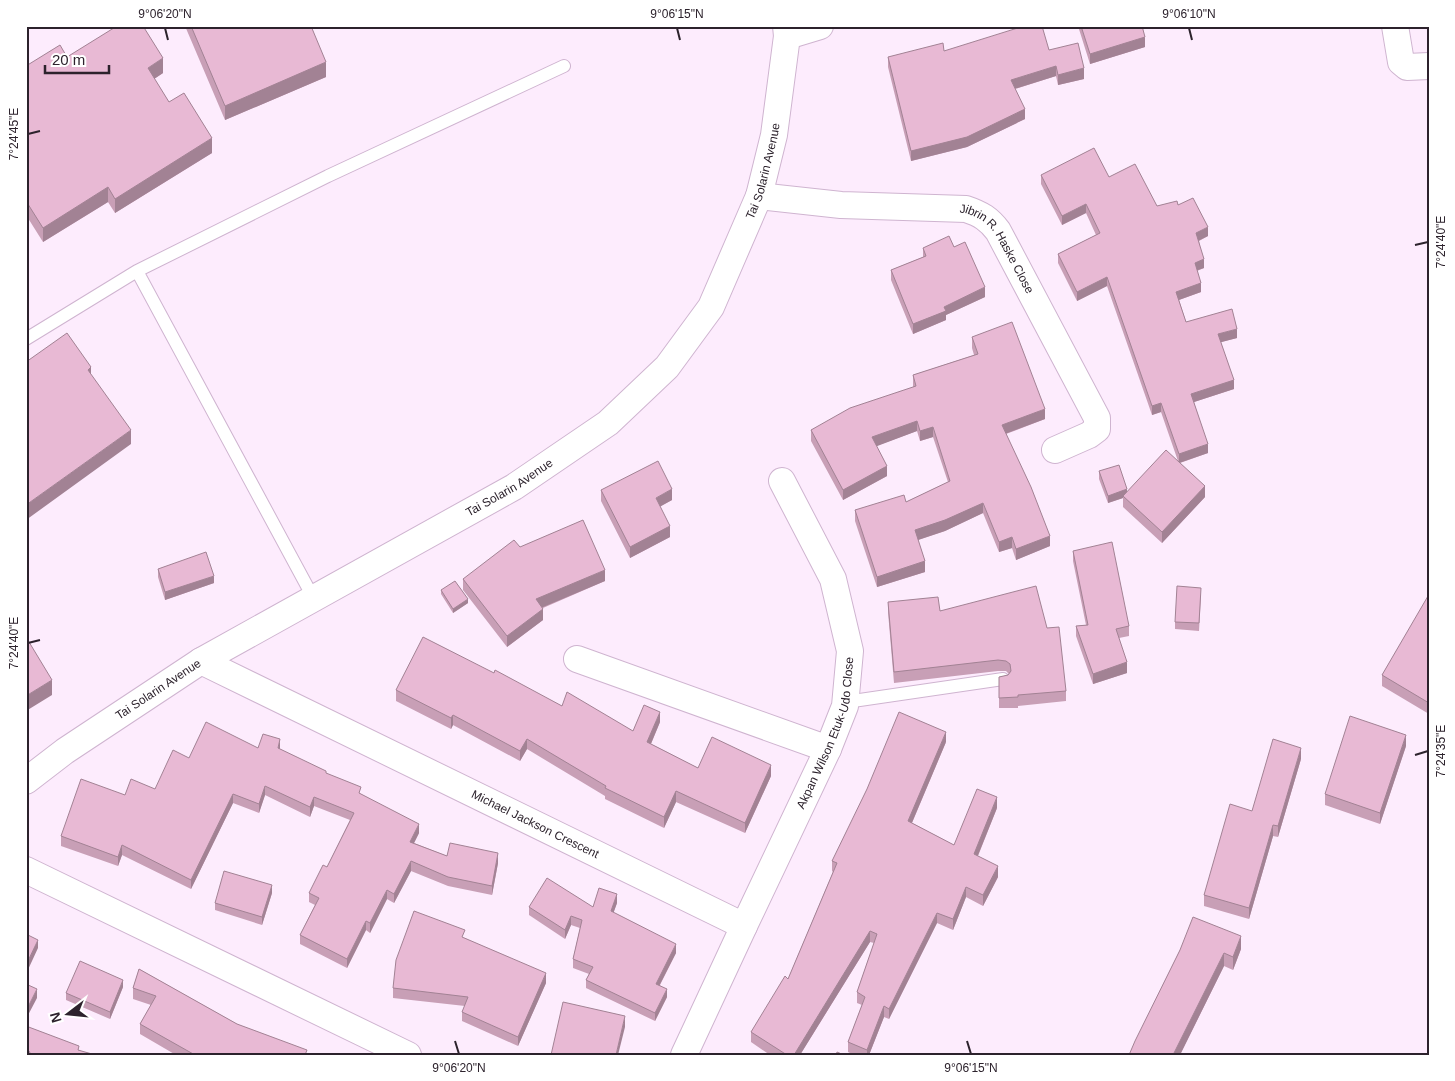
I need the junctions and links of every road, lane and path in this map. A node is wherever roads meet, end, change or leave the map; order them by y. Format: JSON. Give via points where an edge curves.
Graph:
{"nodes":[{"id":1,"x":820,"y":26,"type":"edge"},
{"id":2,"x":1395,"y":26,"type":"edge"},
{"id":3,"x":786,"y":31,"type":"edge"},
{"id":4,"x":564,"y":66,"type":"dead end"},
{"id":5,"x":1429,"y":66,"type":"edge"},
{"id":6,"x":759,"y":196,"type":"junction"},
{"id":7,"x":137,"y":271,"type":"junction"},
{"id":8,"x":26,"y":340,"type":"edge"},
{"id":9,"x":1055,"y":450,"type":"dead end"},
{"id":10,"x":782,"y":481,"type":"dead end"},
{"id":11,"x":314,"y":599,"type":"junction"},
{"id":12,"x":577,"y":659,"type":"dead end"},
{"id":13,"x":201,"y":661,"type":"junction"},
{"id":14,"x":1003,"y":679,"type":"edge"},
{"id":15,"x":846,"y":702,"type":"junction"},
{"id":16,"x":828,"y":748,"type":"junction"},
{"id":17,"x":26,"y":781,"type":"edge"},
{"id":18,"x":26,"y":870,"type":"edge"},
{"id":19,"x":744,"y":926,"type":"junction"},
{"id":20,"x":408,"y":1055,"type":"edge"},
{"id":21,"x":684,"y":1055,"type":"edge"}],
"edges":[{"from":1,"to":3,"type":"street"},
{"from":2,"to":5,"type":"street","via":[[1401,62],[1407,67]]},
{"from":3,"to":6,"type":"street","name":"Tai Solarin Avenue","via":[[774,135]]},
{"from":4,"to":7,"type":"lane","via":[[328,176]]},
{"from":6,"to":9,"type":"street","name":"Jibrin R. Haske Close","via":[[841,205],[966,209],[990,221],[1097,418],[1097,429]]},
{"from":6,"to":11,"type":"street","name":"Tai Solarin Avenue","via":[[711,307],[667,367],[608,424],[514,487]]},
{"from":7,"to":8,"type":"lane"},
{"from":7,"to":11,"type":"lane"},
{"from":10,"to":15,"type":"street","name":"Akpan Wilson Etuk-Udo Close","via":[[833,579],[850,651]]},
{"from":11,"to":13,"type":"street","name":"Tai Solarin Avenue"},
{"from":12,"to":16,"type":"street"},
{"from":13,"to":17,"type":"street","name":"Tai Solarin Avenue","via":[[65,751]]},
{"from":13,"to":19,"type":"street","name":"Michael Jackson Crescent"},
{"from":14,"to":15,"type":"lane"},
{"from":15,"to":16,"type":"street","name":"Akpan Wilson Etuk-Udo Close"},
{"from":16,"to":19,"type":"street","name":"Akpan Wilson Etuk-Udo Close"},
{"from":18,"to":20,"type":"street"},
{"from":19,"to":21,"type":"street"}]}
